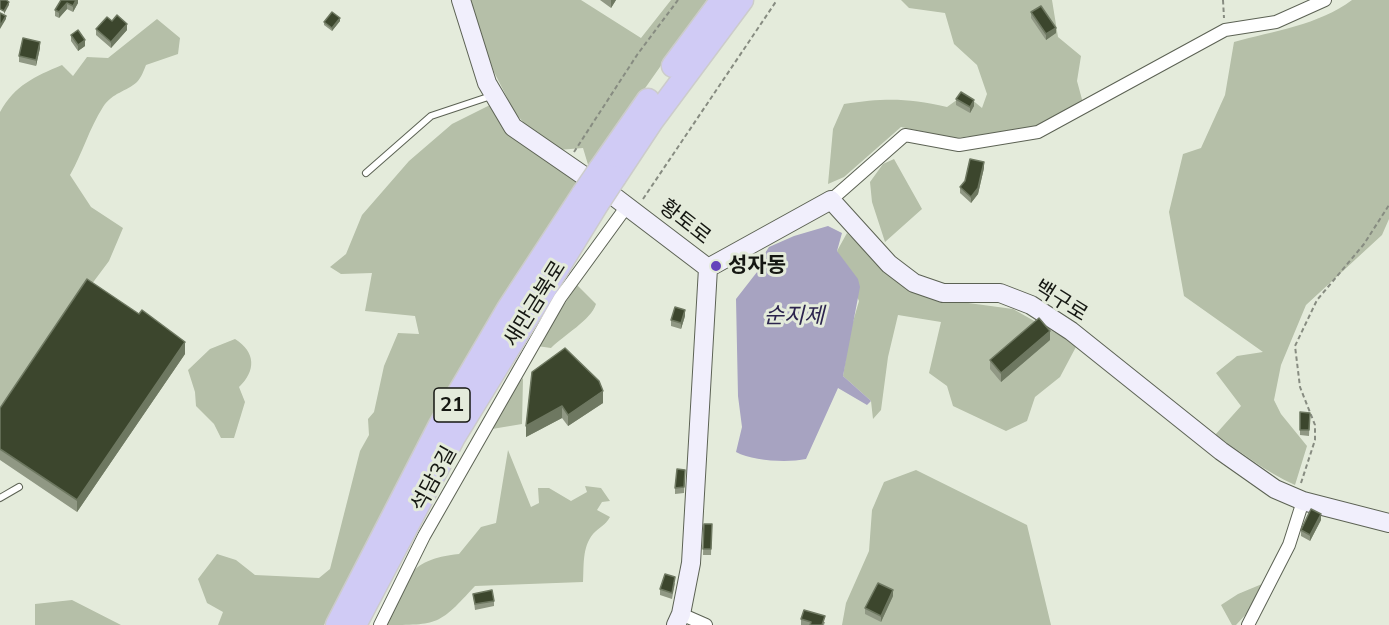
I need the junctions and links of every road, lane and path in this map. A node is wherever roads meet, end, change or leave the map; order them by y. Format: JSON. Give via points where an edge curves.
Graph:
{"nodes":[{"id":1,"x":460,"y":0,"type":"edge"},
{"id":2,"x":678,"y":0,"type":"edge"},
{"id":3,"x":722,"y":0,"type":"edge"},
{"id":4,"x":742,"y":0,"type":"edge"},
{"id":5,"x":777,"y":0,"type":"edge"},
{"id":6,"x":1222,"y":0,"type":"edge"},
{"id":7,"x":1325,"y":0,"type":"edge"},
{"id":8,"x":1225,"y":30,"type":"junction"},
{"id":9,"x":494,"y":95,"type":"junction"},
{"id":10,"x":566,"y":165,"type":"junction"},
{"id":11,"x":366,"y":173,"type":"dead end"},
{"id":12,"x":607,"y":173,"type":"junction"},
{"id":13,"x":591,"y":198,"type":"junction"},
{"id":14,"x":831,"y":200,"type":"junction"},
{"id":15,"x":1389,"y":205,"type":"edge"},
{"id":16,"x":631,"y":209,"type":"junction"},
{"id":17,"x":708,"y":268,"type":"junction"},
{"id":18,"x":19,"y":488,"type":"dead end"},
{"id":19,"x":0,"y":498,"type":"edge"},
{"id":20,"x":1300,"y":499,"type":"junction"},
{"id":21,"x":1389,"y":523,"type":"edge"},
{"id":22,"x":678,"y":620,"type":"edge"},
{"id":23,"x":337,"y":625,"type":"edge"},
{"id":24,"x":354,"y":625,"type":"edge"},
{"id":25,"x":380,"y":625,"type":"edge"},
{"id":26,"x":706,"y":625,"type":"edge"},
{"id":27,"x":1248,"y":625,"type":"edge"}],
"edges":[{"from":1,"to":9,"type":"street","name":"황토로"},
{"from":2,"to":10,"type":"path","via":[[637,55]]},
{"from":3,"to":12,"type":"highway","name":"새만금북로","number":"21"},
{"from":4,"to":12,"type":"highway","name":"새만금북로","number":"21","via":[[652,121]]},
{"from":5,"to":16,"type":"path"},
{"from":6,"to":8,"type":"path"},
{"from":7,"to":8,"type":"street","via":[[1276,22]]},
{"from":8,"to":14,"type":"street","via":[[1038,132],[959,146],[905,135]]},
{"from":9,"to":10,"type":"street","name":"황토로","via":[[513,127]]},
{"from":9,"to":11,"type":"lane","via":[[431,116]]},
{"from":10,"to":16,"type":"street","name":"황토로"},
{"from":12,"to":13,"type":"highway","name":"새만금북로","number":"21","bridge":true},
{"from":13,"to":23,"type":"highway","name":"새만금북로","number":"21","via":[[508,309],[446,416]]},
{"from":13,"to":24,"type":"highway","name":"새만금북로","number":"21","via":[[454,437]]},
{"from":14,"to":17,"type":"street"},
{"from":14,"to":20,"type":"street","name":"백구로","via":[[890,264],[914,283],[943,292],[1000,293],[1031,305],[1071,331],[1221,451],[1275,489]]},
{"from":15,"to":20,"type":"path","via":[[1364,244],[1317,300],[1295,346],[1300,387],[1315,425]]},
{"from":16,"to":17,"type":"street","name":"황토로"},
{"from":16,"to":25,"type":"street","name":"석담3길","via":[[554,308],[424,536]]},
{"from":17,"to":22,"type":"street","name":"황토로","via":[[691,563]]},
{"from":18,"to":19,"type":"lane"},
{"from":20,"to":21,"type":"street","name":"백구로"},
{"from":20,"to":27,"type":"street","via":[[1289,545]]},
{"from":22,"to":26,"type":"street"}]}
